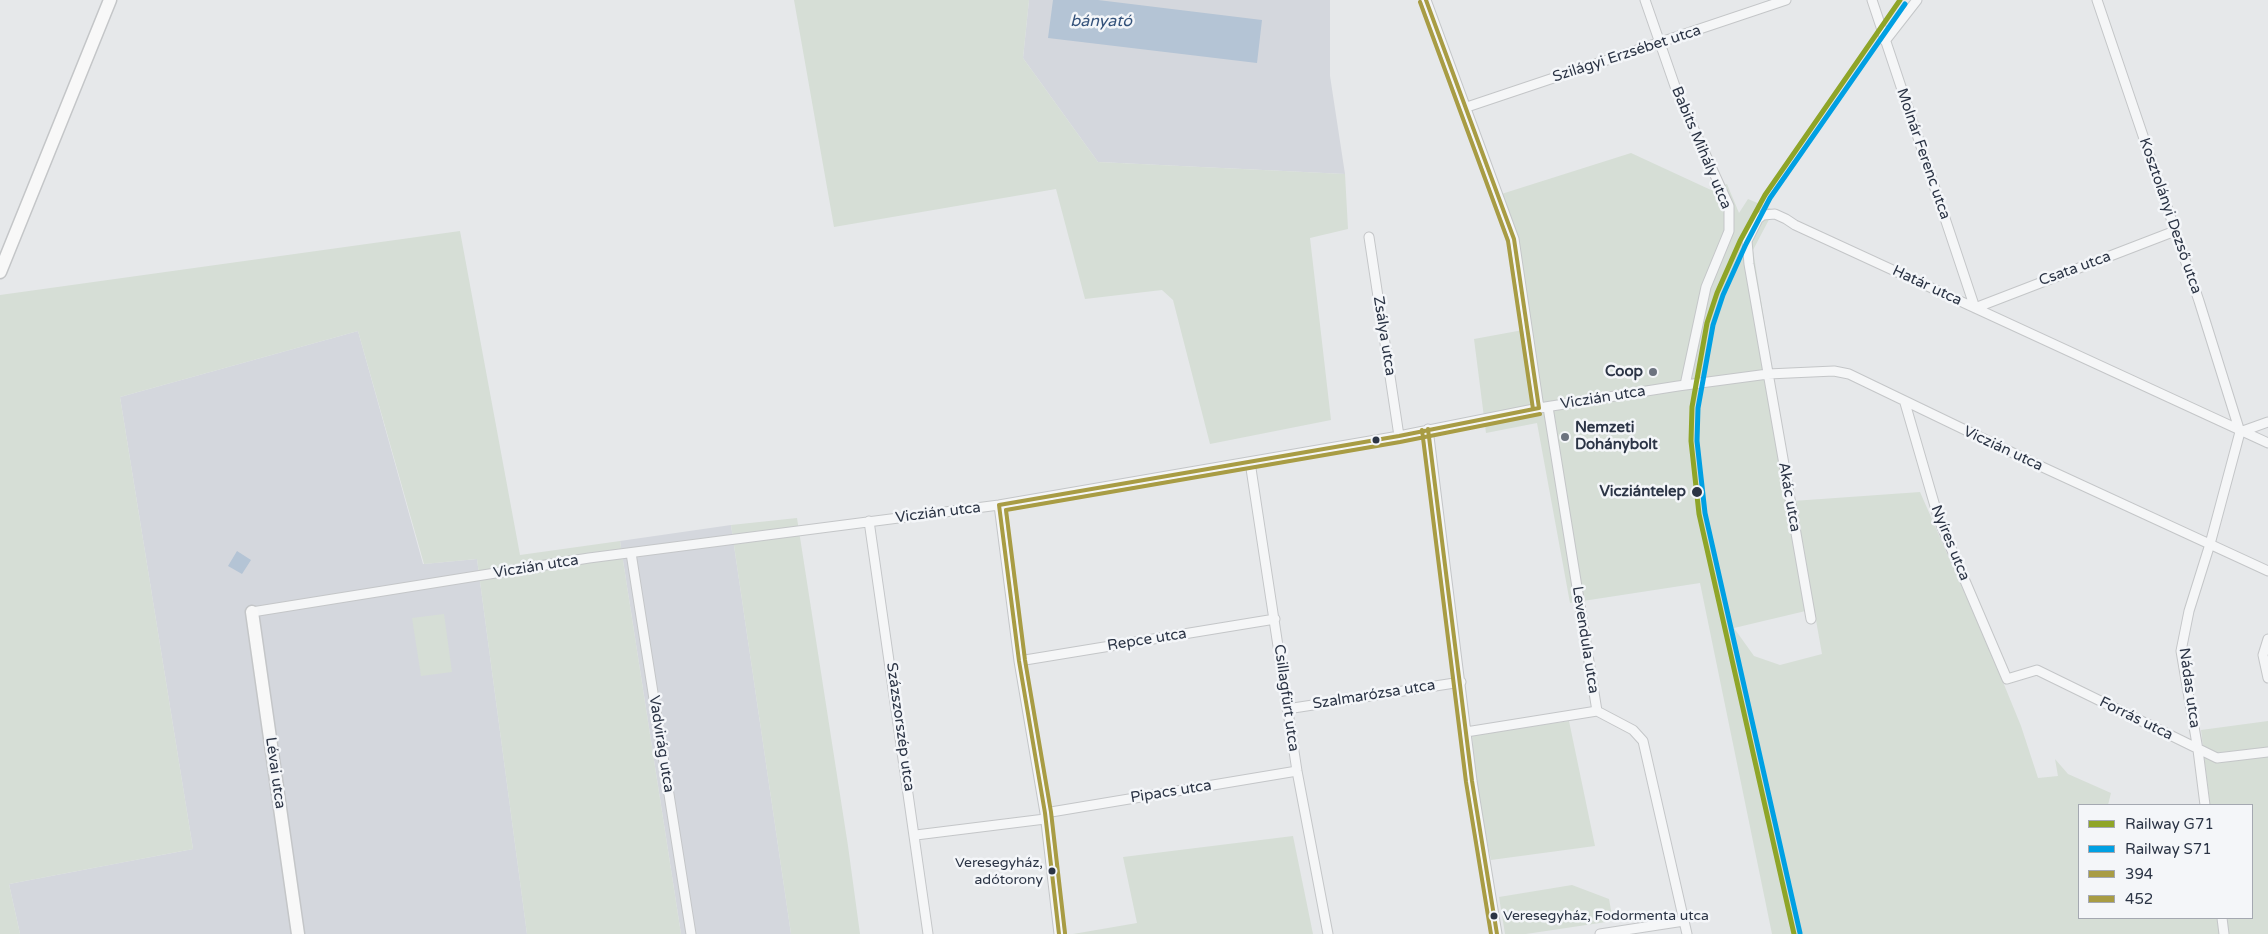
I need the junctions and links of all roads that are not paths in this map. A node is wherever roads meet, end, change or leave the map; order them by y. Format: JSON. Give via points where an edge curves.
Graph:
{"nodes":[{"id":1,"x":110,"y":0,"type":"edge"},
{"id":2,"x":1426,"y":0,"type":"edge"},
{"id":3,"x":1645,"y":0,"type":"edge"},
{"id":4,"x":1786,"y":0,"type":"edge"},
{"id":5,"x":1872,"y":0,"type":"edge"},
{"id":6,"x":1917,"y":0,"type":"edge"},
{"id":7,"x":2097,"y":0,"type":"edge"},
{"id":8,"x":1885,"y":41,"type":"junction"},
{"id":9,"x":1659,"y":44,"type":"junction"},
{"id":10,"x":1467,"y":107,"type":"junction"},
{"id":11,"x":2176,"y":232,"type":"junction"},
{"id":12,"x":1369,"y":237,"type":"dead end"},
{"id":13,"x":0,"y":272,"type":"edge"},
{"id":14,"x":1975,"y":308,"type":"junction"},
{"id":15,"x":1768,"y":374,"type":"junction"},
{"id":16,"x":1685,"y":385,"type":"junction"},
{"id":17,"x":1905,"y":403,"type":"junction"},
{"id":18,"x":1544,"y":408,"type":"junction"},
{"id":19,"x":2268,"y":422,"type":"edge"},
{"id":20,"x":1428,"y":429,"type":"junction"},
{"id":21,"x":2240,"y":432,"type":"junction"},
{"id":22,"x":1399,"y":436,"type":"junction"},
{"id":23,"x":2268,"y":444,"type":"edge"},
{"id":24,"x":1250,"y":462,"type":"junction"},
{"id":25,"x":999,"y":506,"type":"junction"},
{"id":26,"x":869,"y":521,"type":"junction"},
{"id":27,"x":2210,"y":544,"type":"junction"},
{"id":28,"x":631,"y":553,"type":"junction"},
{"id":29,"x":2268,"y":571,"type":"edge"},
{"id":30,"x":252,"y":612,"type":"joint"},
{"id":31,"x":1274,"y":619,"type":"junction"},
{"id":32,"x":1811,"y":619,"type":"dead end"},
{"id":33,"x":2268,"y":639,"type":"edge"},
{"id":34,"x":1019,"y":662,"type":"junction"},
{"id":35,"x":2268,"y":678,"type":"edge"},
{"id":36,"x":2008,"y":679,"type":"joint"},
{"id":37,"x":1461,"y":682,"type":"junction"},
{"id":38,"x":1288,"y":709,"type":"junction"},
{"id":39,"x":1596,"y":711,"type":"junction"},
{"id":40,"x":1466,"y":732,"type":"junction"},
{"id":41,"x":2198,"y":750,"type":"junction"},
{"id":42,"x":2268,"y":752,"type":"edge"},
{"id":43,"x":1297,"y":771,"type":"junction"},
{"id":44,"x":2205,"y":804,"type":"edge"},
{"id":45,"x":1045,"y":816,"type":"junction"},
{"id":46,"x":916,"y":835,"type":"junction"},
{"id":47,"x":2222,"y":919,"type":"edge"},
{"id":48,"x":1684,"y":921,"type":"junction"},
{"id":49,"x":298,"y":934,"type":"edge"},
{"id":50,"x":691,"y":934,"type":"edge"},
{"id":51,"x":928,"y":934,"type":"edge"},
{"id":52,"x":1059,"y":934,"type":"edge"},
{"id":53,"x":1328,"y":934,"type":"edge"},
{"id":54,"x":1497,"y":934,"type":"edge"},
{"id":55,"x":1600,"y":934,"type":"edge"},
{"id":56,"x":1687,"y":934,"type":"edge"},
{"id":57,"x":2224,"y":934,"type":"edge"}],
"edges":[{"from":1,"to":13,"type":"street"},
{"from":2,"to":10,"type":"street","name":"Levendula utca"},
{"from":3,"to":9,"type":"street","name":"Babits Mihály utca"},
{"from":4,"to":9,"type":"street","name":"Szilágyi Erzsébet utca"},
{"from":5,"to":8,"type":"street","name":"Molnár Ferenc utca"},
{"from":6,"to":8,"type":"street"},
{"from":7,"to":11,"type":"street","name":"Kosztolányi Dezső utca"},
{"from":8,"to":14,"type":"street","name":"Molnár Ferenc utca"},
{"from":9,"to":10,"type":"street","name":"Szilágyi Erzsébet utca"},
{"from":9,"to":16,"type":"street","name":"Babits Mihály utca","via":[[1677,92],[1729,206],[1729,231],[1706,287]]},
{"from":10,"to":18,"type":"street","name":"Levendula utca","via":[[1514,239]]},
{"from":11,"to":14,"type":"street","name":"Csata utca"},
{"from":11,"to":21,"type":"street","name":"Kosztolányi Dezső utca"},
{"from":12,"to":22,"type":"street","name":"Zsálya utca"},
{"from":14,"to":15,"type":"street","name":"Határ utca","via":[[1786,218],[1775,214],[1763,215],[1747,241]]},
{"from":14,"to":21,"type":"street","name":"Határ utca"},
{"from":15,"to":16,"type":"street","name":"Viczián utca"},
{"from":15,"to":17,"type":"street","name":"Viczián utca","via":[[1840,372]]},
{"from":15,"to":32,"type":"street","name":"Akác utca"},
{"from":16,"to":18,"type":"street","name":"Viczián utca"},
{"from":17,"to":27,"type":"street","name":"Viczián utca"},
{"from":17,"to":36,"type":"street","name":"Nyíres utca","via":[[1939,520]]},
{"from":18,"to":20,"type":"street","name":"Viczián utca"},
{"from":18,"to":39,"type":"street","name":"Levendula utca"},
{"from":19,"to":21,"type":"street"},
{"from":20,"to":22,"type":"street","name":"Viczián utca"},
{"from":20,"to":37,"type":"street"},
{"from":21,"to":23,"type":"street","name":"Határ utca"},
{"from":21,"to":27,"type":"street"},
{"from":22,"to":24,"type":"street","name":"Viczián utca"},
{"from":24,"to":25,"type":"street","name":"Viczián utca"},
{"from":24,"to":31,"type":"street","name":"Csillagfürt utca"},
{"from":25,"to":26,"type":"street","name":"Viczián utca"},
{"from":25,"to":34,"type":"street"},
{"from":26,"to":28,"type":"street","name":"Viczián utca"},
{"from":26,"to":46,"type":"street","name":"Százszorszép utca"},
{"from":27,"to":29,"type":"street"},
{"from":27,"to":41,"type":"street","name":"Nádas utca","via":[[2189,611],[2181,651]]},
{"from":28,"to":30,"type":"street","name":"Viczián utca"},
{"from":28,"to":50,"type":"street","name":"Vadvirág utca"},
{"from":30,"to":49,"type":"street","name":"Lévai utca"},
{"from":31,"to":34,"type":"street","name":"Repce utca"},
{"from":31,"to":38,"type":"street","name":"Csillagfürt utca"},
{"from":33,"to":35,"type":"street","via":[[2263,655]]},
{"from":34,"to":45,"type":"street"},
{"from":36,"to":41,"type":"street","name":"Forrás utca","via":[[2037,670]]},
{"from":37,"to":38,"type":"street","name":"Szalmarózsa utca"},
{"from":37,"to":40,"type":"street"},
{"from":38,"to":43,"type":"street","name":"Csillagfürt utca"},
{"from":39,"to":40,"type":"street"},
{"from":39,"to":48,"type":"street","name":"Levendula utca","via":[[1633,730],[1643,740]]},
{"from":40,"to":54,"type":"street"},
{"from":41,"to":42,"type":"street","name":"Forrás utca","via":[[2216,758]]},
{"from":41,"to":44,"type":"street","name":"Nádas utca"},
{"from":43,"to":45,"type":"street","name":"Pipacs utca"},
{"from":43,"to":53,"type":"street","name":"Csillagfürt utca"},
{"from":45,"to":46,"type":"street","name":"Pipacs utca"},
{"from":45,"to":52,"type":"street"},
{"from":46,"to":51,"type":"street","name":"Százszorszép utca"},
{"from":47,"to":57,"type":"street"},
{"from":48,"to":55,"type":"street"},
{"from":48,"to":56,"type":"street","name":"Levendula utca"}]}
